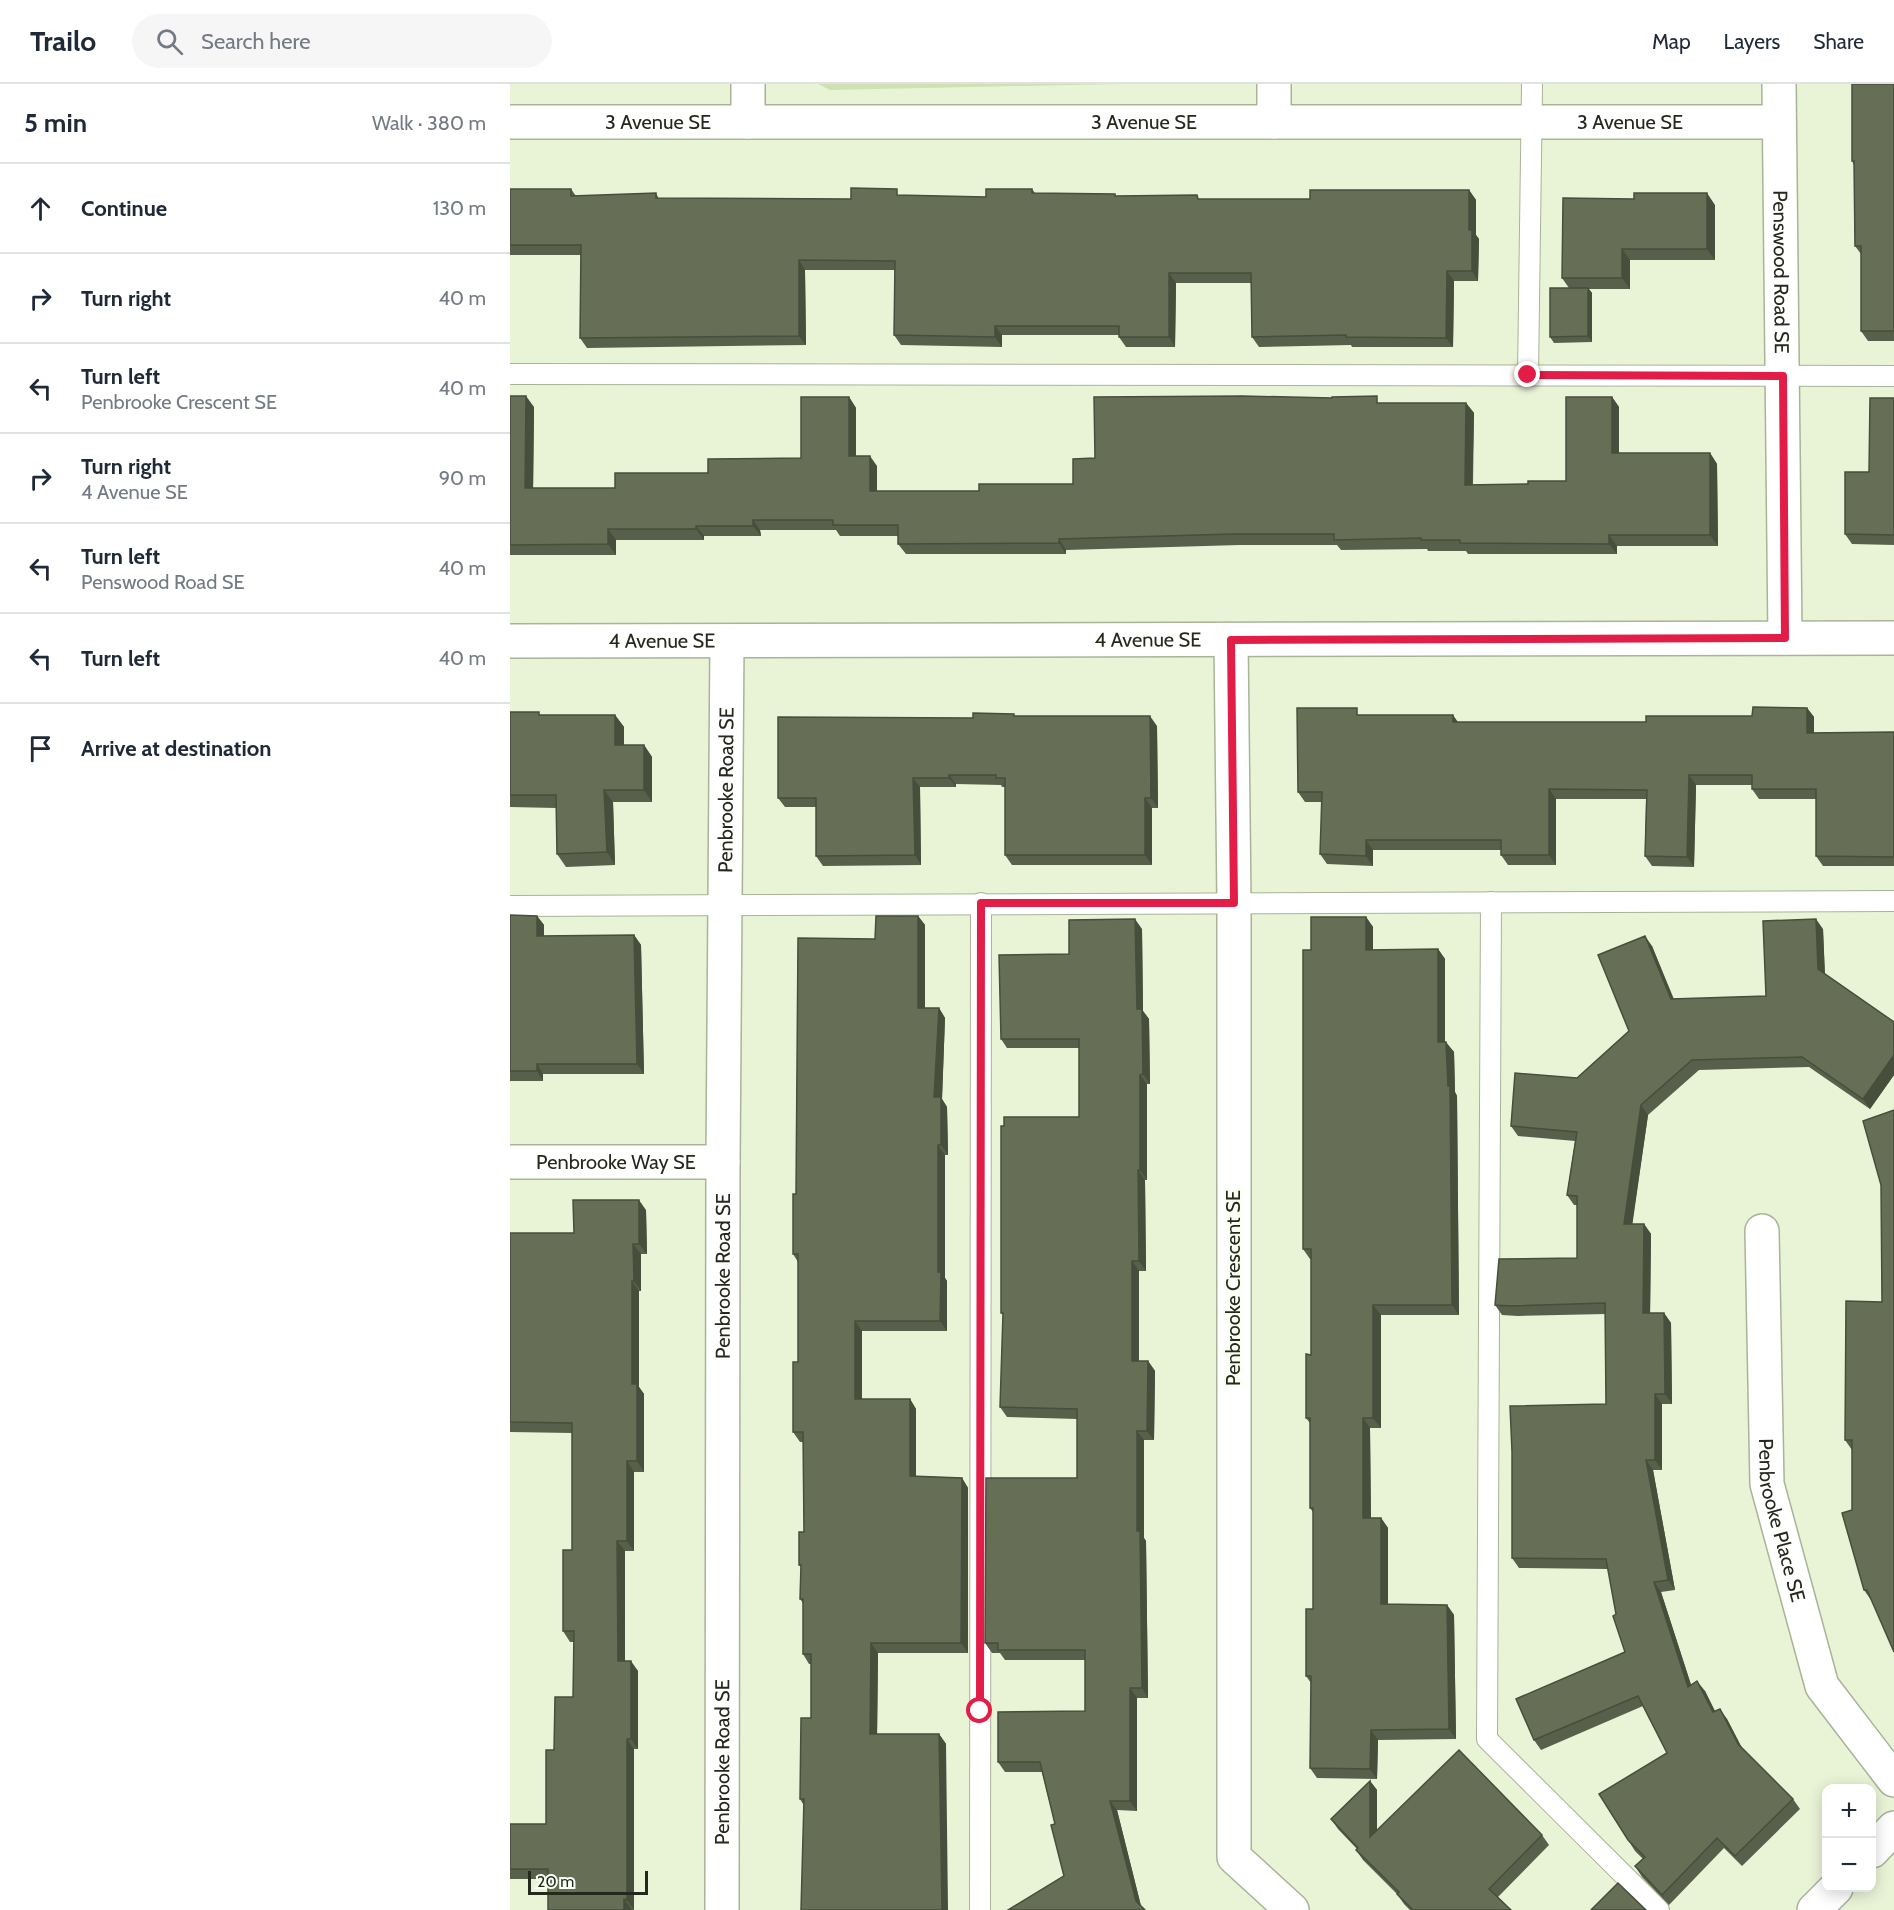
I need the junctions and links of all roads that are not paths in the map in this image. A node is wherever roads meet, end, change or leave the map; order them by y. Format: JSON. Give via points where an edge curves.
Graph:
{"nodes":[{"id":1,"x":748,"y":84,"type":"edge"},
{"id":2,"x":1274,"y":84,"type":"edge"},
{"id":3,"x":1532,"y":84,"type":"edge"},
{"id":4,"x":1779,"y":84,"type":"edge"},
{"id":5,"x":510,"y":122,"type":"edge"},
{"id":6,"x":748,"y":122,"type":"junction"},
{"id":7,"x":1274,"y":122,"type":"junction"},
{"id":8,"x":1532,"y":122,"type":"junction"},
{"id":9,"x":1779,"y":122,"type":"junction"},
{"id":10,"x":510,"y":374,"type":"edge"},
{"id":11,"x":1528,"y":375,"type":"junction"},
{"id":12,"x":1783,"y":376,"type":"junction"},
{"id":13,"x":1894,"y":376,"type":"edge"},
{"id":14,"x":1785,"y":638,"type":"junction"},
{"id":15,"x":1894,"y":638,"type":"edge"},
{"id":16,"x":1231,"y":640,"type":"junction"},
{"id":17,"x":727,"y":641,"type":"junction"},
{"id":18,"x":510,"y":642,"type":"edge"},
{"id":19,"x":1894,"y":901,"type":"edge"},
{"id":20,"x":1491,"y":902,"type":"junction"},
{"id":21,"x":981,"y":903,"type":"junction"},
{"id":22,"x":1234,"y":903,"type":"junction"},
{"id":23,"x":726,"y":905,"type":"junction"},
{"id":24,"x":510,"y":906,"type":"edge"},
{"id":25,"x":510,"y":1162,"type":"edge"},
{"id":26,"x":723,"y":1162,"type":"junction"},
{"id":27,"x":1762,"y":1232,"type":"dead end"},
{"id":28,"x":1894,"y":1780,"type":"edge"},
{"id":29,"x":1894,"y":1828,"type":"edge"},
{"id":30,"x":1876,"y":1847,"type":"edge"},
{"id":31,"x":1831,"y":1892,"type":"edge"},
{"id":32,"x":722,"y":1910,"type":"edge"},
{"id":33,"x":980,"y":1910,"type":"edge"},
{"id":34,"x":1292,"y":1910,"type":"edge"},
{"id":35,"x":1659,"y":1910,"type":"edge"},
{"id":36,"x":1814,"y":1910,"type":"edge"}],
"edges":[{"from":1,"to":6,"type":"street"},
{"from":2,"to":7,"type":"street"},
{"from":3,"to":8,"type":"lane"},
{"from":4,"to":9,"type":"street","name":"Penswood Road SE"},
{"from":5,"to":6,"type":"street","name":"3 Avenue SE"},
{"from":6,"to":7,"type":"street","name":"3 Avenue SE"},
{"from":7,"to":8,"type":"street","name":"3 Avenue SE"},
{"from":8,"to":9,"type":"street","name":"3 Avenue SE"},
{"from":8,"to":11,"type":"lane"},
{"from":9,"to":12,"type":"street","name":"Penswood Road SE"},
{"from":10,"to":11,"type":"lane"},
{"from":11,"to":12,"type":"lane"},
{"from":12,"to":13,"type":"lane"},
{"from":12,"to":14,"type":"street","name":"Penswood Road SE"},
{"from":14,"to":15,"type":"street","name":"4 Avenue SE"},
{"from":14,"to":16,"type":"street","name":"4 Avenue SE"},
{"from":16,"to":17,"type":"street","name":"4 Avenue SE"},
{"from":16,"to":22,"type":"street","name":"Penbrooke Crescent SE"},
{"from":17,"to":18,"type":"street","name":"4 Avenue SE"},
{"from":17,"to":23,"type":"street","name":"Penbrooke Road SE"},
{"from":19,"to":20,"type":"lane"},
{"from":20,"to":22,"type":"lane"},
{"from":20,"to":35,"type":"lane","via":[[1487,1739]]},
{"from":21,"to":22,"type":"lane"},
{"from":21,"to":23,"type":"lane"},
{"from":21,"to":33,"type":"lane"},
{"from":22,"to":34,"type":"street","name":"Penbrooke Crescent SE","via":[[1234,1857]]},
{"from":23,"to":24,"type":"lane"},
{"from":23,"to":26,"type":"street","name":"Penbrooke Road SE"},
{"from":25,"to":26,"type":"street","name":"Penbrooke Way SE"},
{"from":26,"to":32,"type":"street","name":"Penbrooke Road SE"},
{"from":27,"to":28,"type":"street","name":"Penbrooke Place SE","via":[[1767,1484],[1822,1686]]},
{"from":29,"to":30,"type":"street"},
{"from":31,"to":36,"type":"street"}]}
